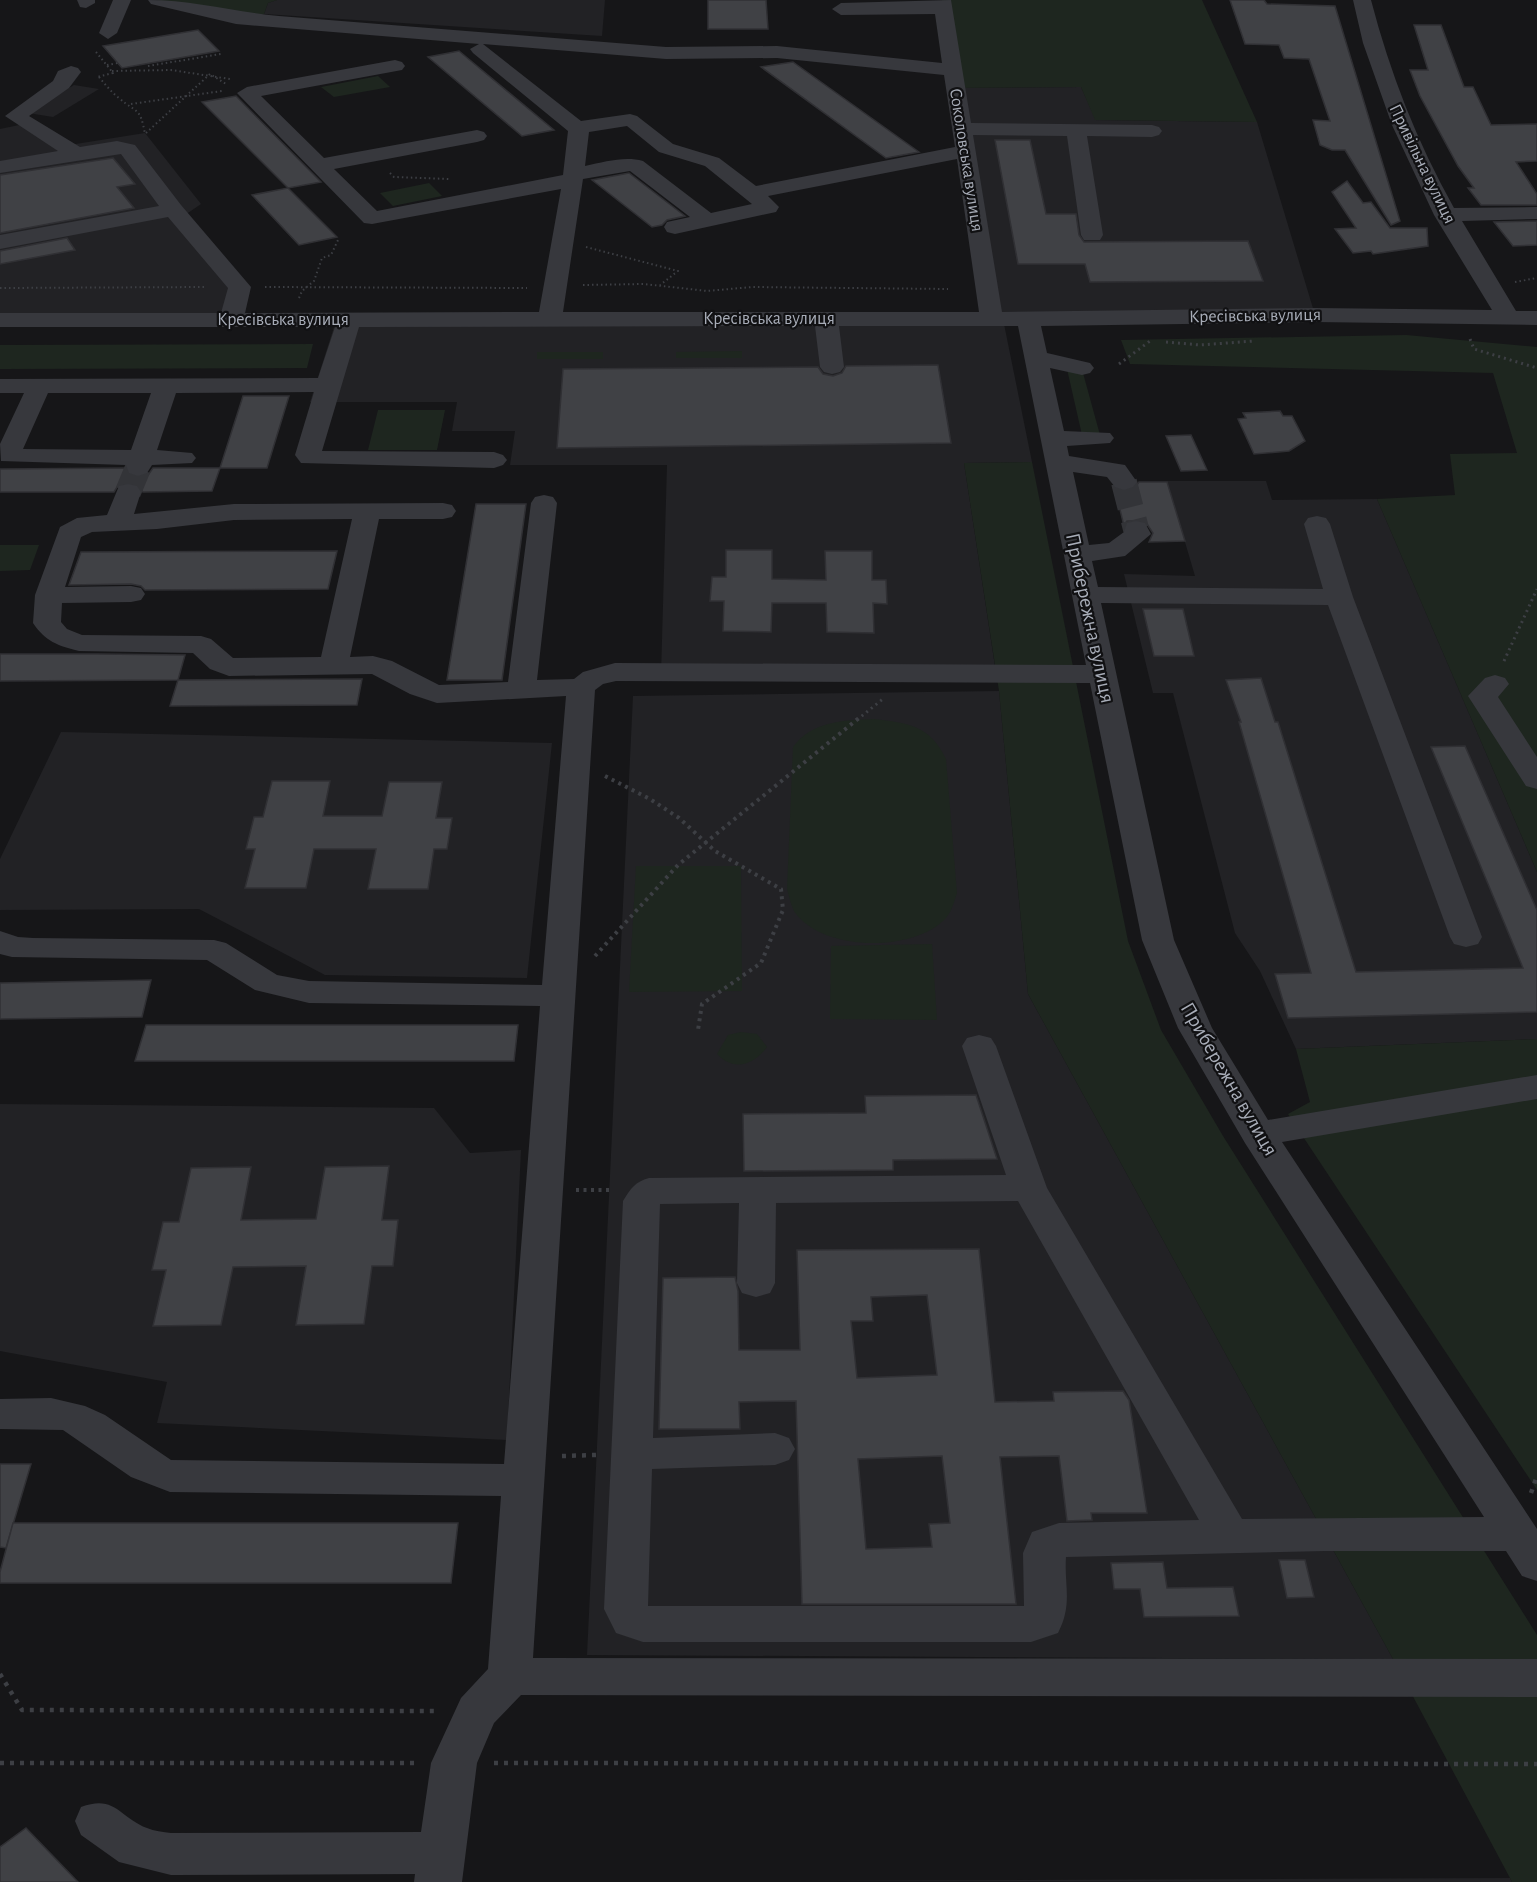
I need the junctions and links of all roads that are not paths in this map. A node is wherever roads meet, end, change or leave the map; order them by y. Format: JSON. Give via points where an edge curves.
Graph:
{"nodes":[{"id":1,"x":122,"y":0,"type":"edge"},
{"id":2,"x":157,"y":0,"type":"edge"},
{"id":3,"x":1362,"y":0,"type":"edge"},
{"id":4,"x":942,"y":4,"type":"edge"},
{"id":5,"x":841,"y":9,"type":"dead end"},
{"id":6,"x":108,"y":33,"type":"dead end"},
{"id":7,"x":480,"y":49,"type":"dead end"},
{"id":8,"x":395,"y":66,"type":"dead end"},
{"id":9,"x":951,"y":70,"type":"junction"},
{"id":10,"x":71,"y":72,"type":"dead end"},
{"id":11,"x":577,"y":128,"type":"junction"},
{"id":12,"x":961,"y":129,"type":"junction"},
{"id":13,"x":1076,"y":130,"type":"junction"},
{"id":14,"x":1152,"y":131,"type":"dead end"},
{"id":15,"x":477,"y":136,"type":"dead end"},
{"id":16,"x":965,"y":151,"type":"junction"},
{"id":17,"x":77,"y":154,"type":"junction"},
{"id":18,"x":320,"y":165,"type":"junction"},
{"id":19,"x":0,"y":167,"type":"edge"},
{"id":20,"x":573,"y":178,"type":"junction"},
{"id":21,"x":752,"y":193,"type":"junction"},
{"id":22,"x":173,"y":210,"type":"junction"},
{"id":23,"x":1537,"y":213,"type":"edge"},
{"id":24,"x":1445,"y":215,"type":"junction"},
{"id":25,"x":707,"y":220,"type":"junction"},
{"id":26,"x":675,"y":227,"type":"dead end"},
{"id":27,"x":1092,"y":235,"type":"dead end"},
{"id":28,"x":0,"y":242,"type":"edge"},
{"id":29,"x":1508,"y":317,"type":"junction"},
{"id":30,"x":1537,"y":318,"type":"edge"},
{"id":31,"x":826,"y":319,"type":"junction"},
{"id":32,"x":992,"y":319,"type":"junction"},
{"id":33,"x":1028,"y":319,"type":"junction"},
{"id":34,"x":0,"y":320,"type":"edge"},
{"id":35,"x":231,"y":320,"type":"junction"},
{"id":36,"x":350,"y":320,"type":"junction"},
{"id":37,"x":550,"y":320,"type":"junction"},
{"id":38,"x":1036,"y":358,"type":"junction"},
{"id":39,"x":832,"y":367,"type":"dead end"},
{"id":40,"x":1082,"y":368,"type":"dead end"},
{"id":41,"x":166,"y":385,"type":"junction"},
{"id":42,"x":328,"y":385,"type":"junction"},
{"id":43,"x":0,"y":386,"type":"edge"},
{"id":44,"x":39,"y":386,"type":"junction"},
{"id":45,"x":1101,"y":438,"type":"dead end"},
{"id":46,"x":1055,"y":450,"type":"junction"},
{"id":47,"x":183,"y":458,"type":"dead end"},
{"id":48,"x":494,"y":460,"type":"dead end"},
{"id":49,"x":136,"y":473,"type":"junction"},
{"id":50,"x":1124,"y":482,"type":"tunnel mouth"},
{"id":51,"x":544,"y":503,"type":"dead end"},
{"id":52,"x":443,"y":511,"type":"dead end"},
{"id":53,"x":368,"y":512,"type":"junction"},
{"id":54,"x":118,"y":522,"type":"junction"},
{"id":55,"x":1317,"y":524,"type":"dead end"},
{"id":56,"x":1136,"y":529,"type":"dead end"},
{"id":57,"x":1077,"y":554,"type":"junction"},
{"id":58,"x":131,"y":594,"type":"dead end"},
{"id":59,"x":49,"y":595,"type":"junction"},
{"id":60,"x":1086,"y":595,"type":"junction"},
{"id":61,"x":1339,"y":597,"type":"junction"},
{"id":62,"x":334,"y":665,"type":"junction"},
{"id":63,"x":1102,"y":674,"type":"junction"},
{"id":64,"x":1495,"y":684,"type":"road end"},
{"id":65,"x":581,"y":687,"type":"junction"},
{"id":66,"x":521,"y":691,"type":"junction"},
{"id":67,"x":1537,"y":780,"type":"edge"},
{"id":68,"x":1466,"y":936,"type":"dead end"},
{"id":69,"x":0,"y":941,"type":"edge"},
{"id":70,"x":558,"y":996,"type":"junction"},
{"id":71,"x":979,"y":1046,"type":"dead end"},
{"id":72,"x":1537,"y":1087,"type":"edge"},
{"id":73,"x":1258,"y":1134,"type":"junction"},
{"id":74,"x":1029,"y":1188,"type":"junction"},
{"id":75,"x":758,"y":1190,"type":"junction"},
{"id":76,"x":756,"y":1283,"type":"dead end"},
{"id":77,"x":0,"y":1414,"type":"edge"},
{"id":78,"x":775,"y":1449,"type":"dead end"},
{"id":79,"x":632,"y":1455,"type":"junction"},
{"id":80,"x":524,"y":1468,"type":"junction"},
{"id":81,"x":1230,"y":1536,"type":"junction"},
{"id":82,"x":1527,"y":1549,"type":"edge"},
{"id":83,"x":510,"y":1676,"type":"junction"},
{"id":84,"x":1537,"y":1678,"type":"edge"},
{"id":85,"x":98,"y":1821,"type":"dead end"},
{"id":86,"x":440,"y":1868,"type":"edge"}],
"edges":[{"from":1,"to":6,"type":"street"},
{"from":2,"to":9,"type":"street","via":[[236,18],[279,22],[666,52],[777,51]]},
{"from":3,"to":24,"type":"street","name":"Привільна вулиця","via":[[1389,97]]},
{"from":4,"to":5,"type":"street"},
{"from":4,"to":9,"type":"street","name":"Соколовська вулиця"},
{"from":7,"to":11,"type":"street"},
{"from":8,"to":18,"type":"street","via":[[246,91]]},
{"from":9,"to":12,"type":"street","name":"Соколовська вулиця"},
{"from":10,"to":17,"type":"street","via":[[62,84],[15,116]]},
{"from":11,"to":20,"type":"street","via":[[580,140]]},
{"from":11,"to":21,"type":"street","via":[[630,120],[666,148],[712,162]]},
{"from":12,"to":13,"type":"street"},
{"from":12,"to":16,"type":"street","name":"Соколовська вулиця"},
{"from":13,"to":14,"type":"street"},
{"from":13,"to":27,"type":"street"},
{"from":15,"to":18,"type":"street"},
{"from":16,"to":21,"type":"street"},
{"from":16,"to":32,"type":"street","name":"Соколовська вулиця"},
{"from":17,"to":19,"type":"street"},
{"from":17,"to":22,"type":"street","via":[[117,147],[128,149]]},
{"from":18,"to":20,"type":"street","via":[[372,218]]},
{"from":20,"to":25,"type":"street","via":[[626,164],[636,165]]},
{"from":20,"to":37,"type":"street"},
{"from":21,"to":25,"type":"street","via":[[768,207]]},
{"from":22,"to":28,"type":"street"},
{"from":22,"to":35,"type":"street","via":[[240,287]]},
{"from":23,"to":24,"type":"street"},
{"from":24,"to":29,"type":"street","name":"Привільна вулиця"},
{"from":25,"to":26,"type":"street"},
{"from":29,"to":30,"type":"street","name":"Кресівська вулиця"},
{"from":29,"to":33,"type":"street","name":"Кресівська вулиця"},
{"from":31,"to":32,"type":"street","name":"Кресівська вулиця"},
{"from":31,"to":37,"type":"street","name":"Кресівська вулиця"},
{"from":31,"to":39,"type":"street"},
{"from":32,"to":33,"type":"street","name":"Кресівська вулиця"},
{"from":33,"to":38,"type":"street","name":"Прибережна вулиця"},
{"from":34,"to":35,"type":"street","name":"Кресівська вулиця"},
{"from":35,"to":36,"type":"street","name":"Кресівська вулиця"},
{"from":36,"to":37,"type":"street","name":"Кресівська вулиця"},
{"from":36,"to":42,"type":"street"},
{"from":38,"to":40,"type":"street"},
{"from":38,"to":46,"type":"street","name":"Прибережна вулиця"},
{"from":41,"to":42,"type":"street"},
{"from":41,"to":44,"type":"street"},
{"from":41,"to":49,"type":"street"},
{"from":42,"to":48,"type":"street","via":[[310,458]]},
{"from":43,"to":44,"type":"street"},
{"from":44,"to":49,"type":"street","via":[[10,456]]},
{"from":45,"to":46,"type":"street"},
{"from":46,"to":50,"type":"street","via":[[1116,470]]},
{"from":46,"to":57,"type":"street","name":"Прибережна вулиця"},
{"from":47,"to":49,"type":"street"},
{"from":49,"to":54,"type":"street"},
{"from":51,"to":66,"type":"street"},
{"from":52,"to":53,"type":"street"},
{"from":53,"to":54,"type":"street","via":[[234,512]]},
{"from":53,"to":62,"type":"street"},
{"from":54,"to":59,"type":"street","via":[[86,524],[69,532]]},
{"from":55,"to":61,"type":"street"},
{"from":56,"to":57,"type":"street","via":[[1138,534],[1116,550]]},
{"from":57,"to":60,"type":"street","name":"Прибережна вулиця"},
{"from":58,"to":59,"type":"street"},
{"from":59,"to":62,"type":"street","via":[[47,623],[57,635],[79,643],[201,645],[229,667]]},
{"from":60,"to":61,"type":"street"},
{"from":60,"to":63,"type":"street","name":"Прибережна вулиця"},
{"from":61,"to":68,"type":"street"},
{"from":62,"to":66,"type":"street","via":[[385,667],[437,694]]},
{"from":63,"to":65,"type":"street","via":[[615,672],[593,678]]},
{"from":63,"to":73,"type":"street","name":"Прибережна вулиця","via":[[1158,940],[1195,1028]]},
{"from":64,"to":67,"type":"street","via":[[1483,696]]},
{"from":65,"to":66,"type":"street"},
{"from":65,"to":70,"type":"street"},
{"from":69,"to":70,"type":"street","via":[[12,947],[33,948],[214,950],[267,983],[309,992]]},
{"from":70,"to":80,"type":"street"},
{"from":71,"to":74,"type":"street"},
{"from":72,"to":73,"type":"street"},
{"from":73,"to":82,"type":"street","name":"Прибережна вулиця"},
{"from":74,"to":75,"type":"street"},
{"from":74,"to":81,"type":"street"},
{"from":75,"to":76,"type":"street"},
{"from":75,"to":79,"type":"street","via":[[650,1191],[642,1201]]},
{"from":77,"to":80,"type":"street","via":[[79,1419],[152,1471],[171,1476]]},
{"from":78,"to":79,"type":"street"},
{"from":79,"to":81,"type":"street","via":[[626,1609],[630,1620],[644,1624],[1031,1624],[1043,1620],[1047,1609],[1043,1554],[1047,1544],[1059,1540]]},
{"from":80,"to":83,"type":"street"},
{"from":81,"to":82,"type":"street"},
{"from":83,"to":84,"type":"street"},
{"from":83,"to":86,"type":"street","via":[[477,1711],[454,1762]]},
{"from":85,"to":86,"type":"street","via":[[136,1847],[171,1854]]}]}
